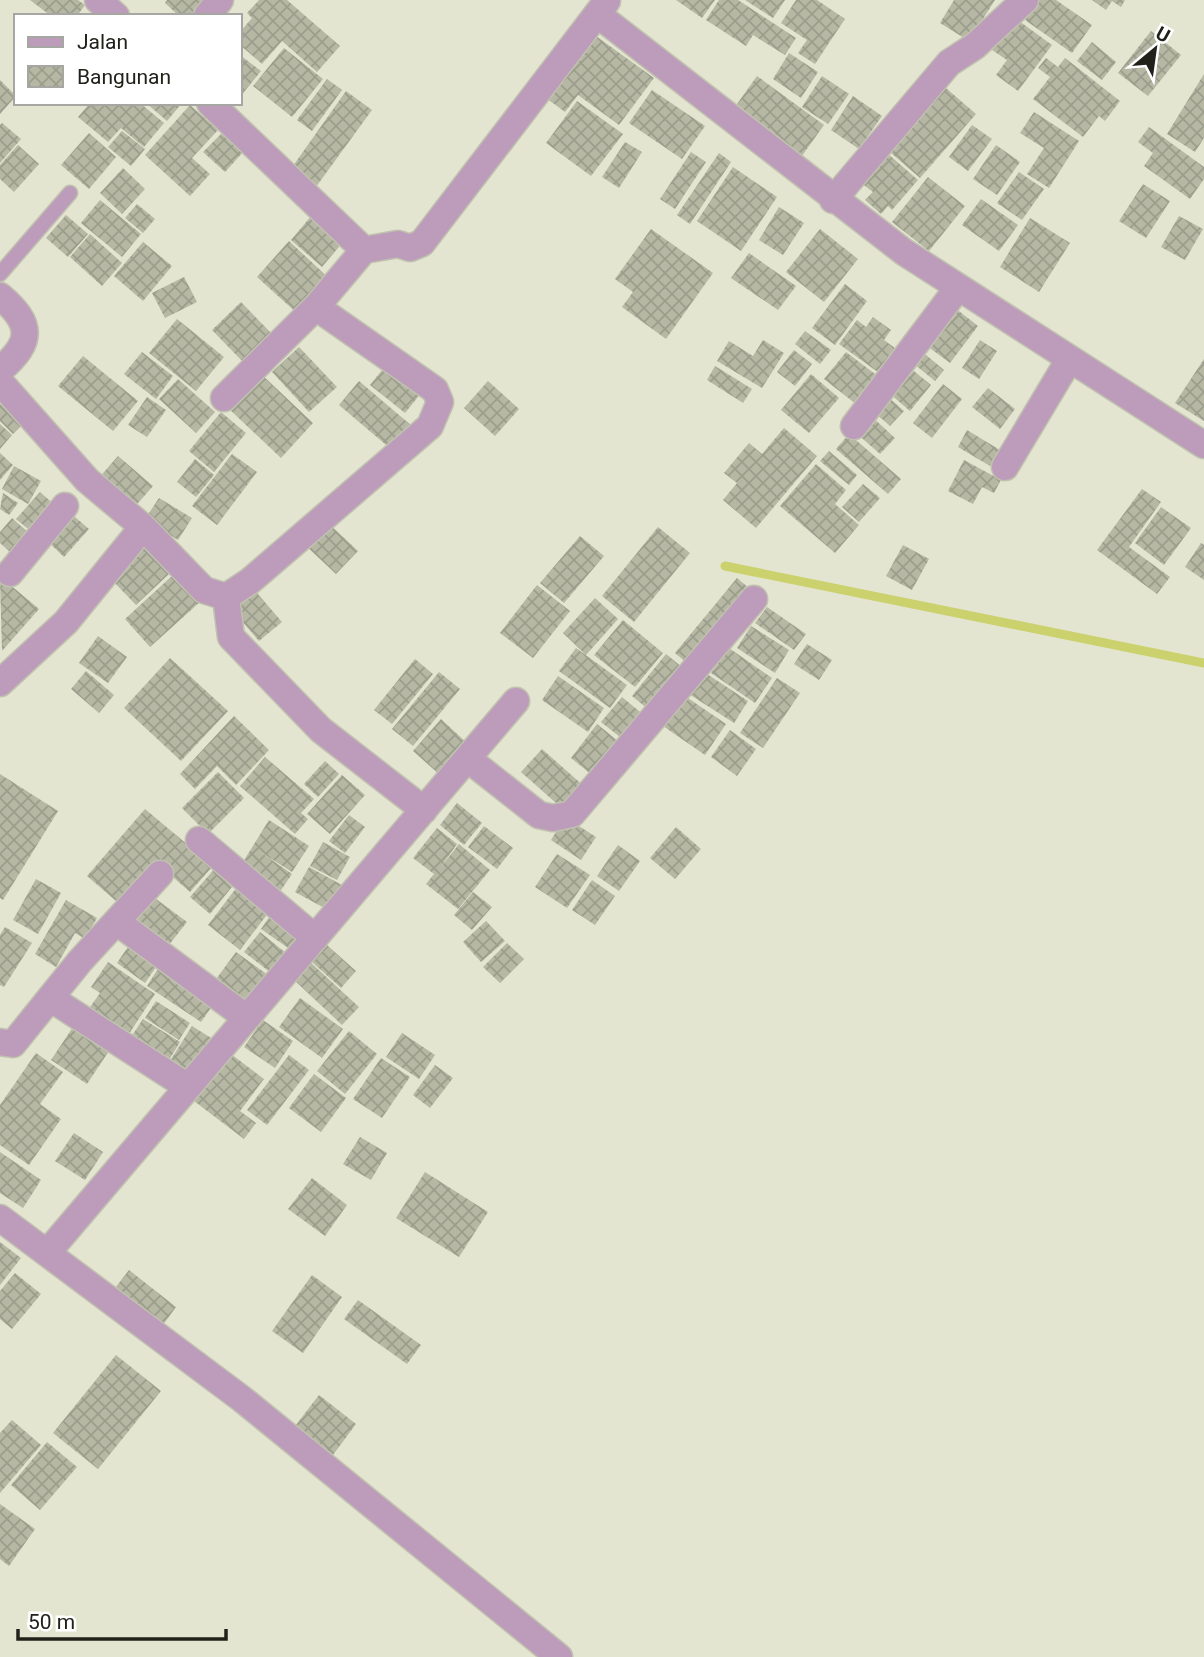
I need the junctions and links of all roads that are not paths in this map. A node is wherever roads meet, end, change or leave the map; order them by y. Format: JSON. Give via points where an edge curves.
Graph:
{"nodes":[{"id":1,"x":98,"y":0,"type":"edge"},
{"id":2,"x":220,"y":0,"type":"edge"},
{"id":3,"x":1025,"y":0,"type":"edge"},
{"id":4,"x":603,"y":7,"type":"edge"},
{"id":5,"x":114,"y":14,"type":"edge"},
{"id":6,"x":209,"y":14,"type":"edge"},
{"id":7,"x":212,"y":105,"type":"edge"},
{"id":8,"x":70,"y":193,"type":"dead end"},
{"id":9,"x":833,"y":200,"type":"junction"},
{"id":10,"x":363,"y":250,"type":"junction"},
{"id":11,"x":0,"y":274,"type":"edge"},
{"id":12,"x":957,"y":289,"type":"junction"},
{"id":13,"x":0,"y":296,"type":"edge"},
{"id":14,"x":316,"y":307,"type":"junction"},
{"id":15,"x":1069,"y":359,"type":"junction"},
{"id":16,"x":0,"y":370,"type":"edge"},
{"id":17,"x":0,"y":382,"type":"edge"},
{"id":18,"x":224,"y":398,"type":"dead end"},
{"id":19,"x":854,"y":425,"type":"dead end"},
{"id":20,"x":1204,"y":444,"type":"edge"},
{"id":21,"x":1005,"y":467,"type":"dead end"},
{"id":22,"x":65,"y":506,"type":"dead end"},
{"id":23,"x":143,"y":527,"type":"junction"},
{"id":24,"x":13,"y":573,"type":"edge"},
{"id":25,"x":226,"y":597,"type":"junction"},
{"id":26,"x":754,"y":599,"type":"dead end"},
{"id":27,"x":0,"y":683,"type":"edge"},
{"id":28,"x":516,"y":701,"type":"dead end"},
{"id":29,"x":468,"y":759,"type":"junction"},
{"id":30,"x":424,"y":810,"type":"junction"},
{"id":31,"x":199,"y":840,"type":"dead end"},
{"id":32,"x":160,"y":874,"type":"dead end"},
{"id":33,"x":117,"y":922,"type":"junction"},
{"id":34,"x":315,"y":938,"type":"junction"},
{"id":35,"x":50,"y":998,"type":"junction"},
{"id":36,"x":247,"y":1017,"type":"junction"},
{"id":37,"x":0,"y":1042,"type":"edge"},
{"id":38,"x":188,"y":1087,"type":"junction"},
{"id":39,"x":0,"y":1218,"type":"edge"},
{"id":40,"x":47,"y":1253,"type":"junction"},
{"id":41,"x":559,"y":1657,"type":"edge"}],
"edges":[{"from":1,"to":5,"type":"street"},
{"from":2,"to":6,"type":"street"},
{"from":3,"to":9,"type":"street","via":[[975,46],[948,62]]},
{"from":4,"to":9,"type":"street"},
{"from":4,"to":10,"type":"street","via":[[422,243],[411,248],[398,244]]},
{"from":7,"to":10,"type":"street"},
{"from":8,"to":11,"type":"lane"},
{"from":9,"to":12,"type":"street"},
{"from":10,"to":14,"type":"street"},
{"from":12,"to":15,"type":"street"},
{"from":12,"to":19,"type":"street"},
{"from":13,"to":16,"type":"street","via":[[23,321],[26,334],[21,348]]},
{"from":14,"to":18,"type":"street"},
{"from":14,"to":25,"type":"street","via":[[435,390],[440,402],[437,413],[430,426],[392,461],[250,582]]},
{"from":15,"to":20,"type":"street"},
{"from":15,"to":21,"type":"street"},
{"from":17,"to":23,"type":"street","via":[[86,480]]},
{"from":22,"to":24,"type":"street"},
{"from":23,"to":25,"type":"street","via":[[204,590]]},
{"from":23,"to":27,"type":"street","via":[[66,622]]},
{"from":25,"to":30,"type":"street","via":[[231,637],[321,730]]},
{"from":26,"to":29,"type":"street","via":[[572,814],[561,818],[539,815]]},
{"from":28,"to":29,"type":"street"},
{"from":29,"to":30,"type":"street"},
{"from":30,"to":34,"type":"street"},
{"from":31,"to":34,"type":"street"},
{"from":32,"to":33,"type":"street"},
{"from":33,"to":35,"type":"street"},
{"from":33,"to":36,"type":"street"},
{"from":34,"to":36,"type":"street"},
{"from":35,"to":37,"type":"street","via":[[13,1044]]},
{"from":35,"to":38,"type":"street"},
{"from":36,"to":38,"type":"street"},
{"from":38,"to":40,"type":"street"},
{"from":39,"to":40,"type":"street"},
{"from":40,"to":41,"type":"street","via":[[304,1448]]}]}
